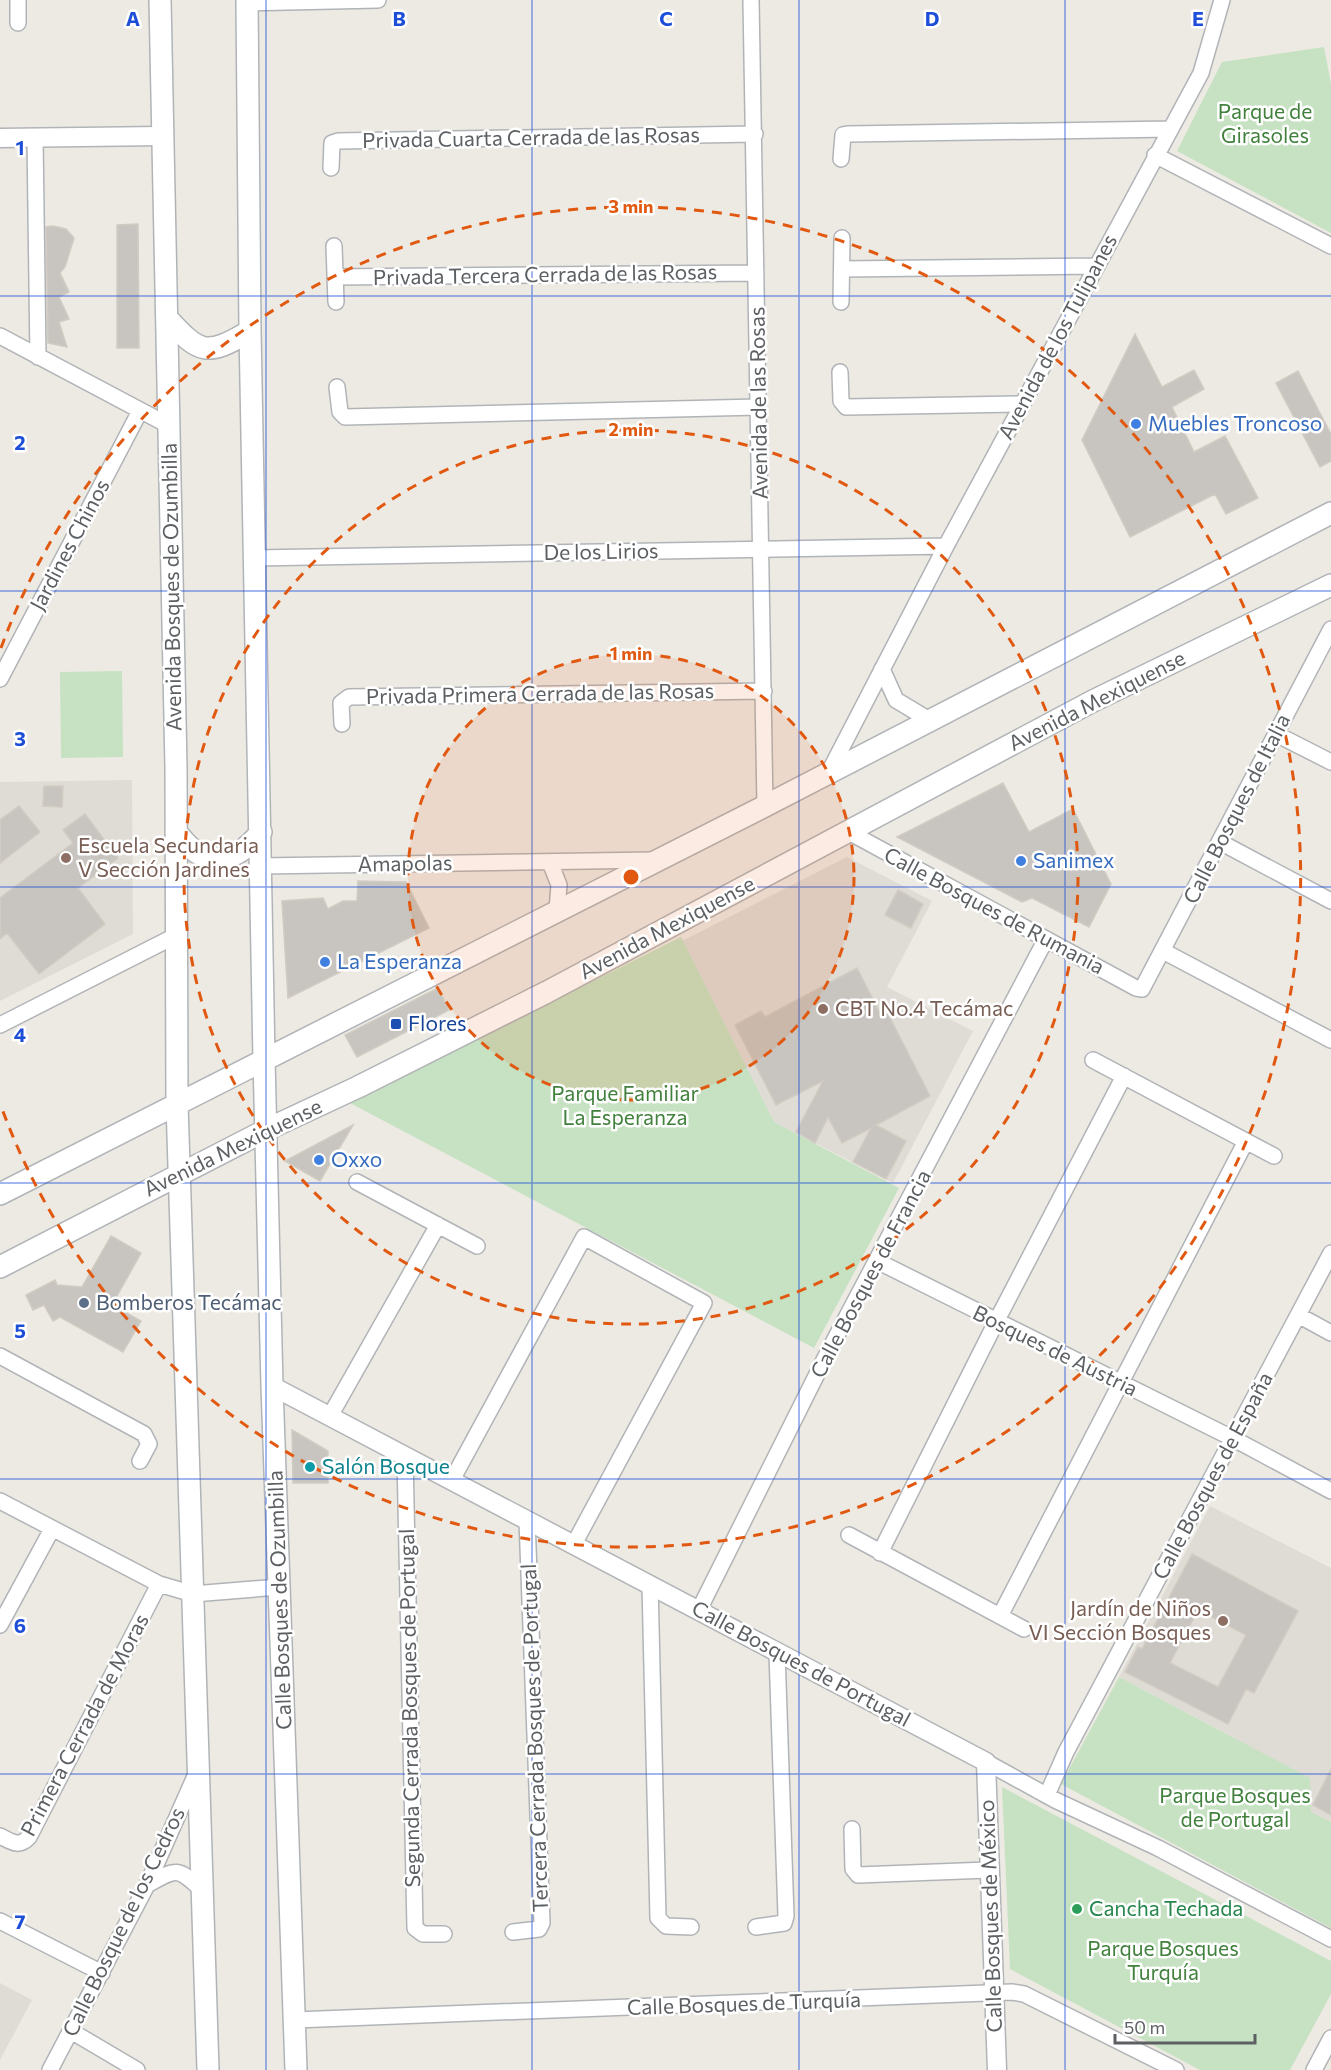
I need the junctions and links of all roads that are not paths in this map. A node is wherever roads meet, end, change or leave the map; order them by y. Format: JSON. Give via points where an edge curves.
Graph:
{"nodes":[{"id":1,"x":18,"y":0,"type":"edge"},
{"id":2,"x":160,"y":0,"type":"edge"},
{"id":3,"x":378,"y":0,"type":"edge"},
{"id":4,"x":751,"y":0,"type":"edge"},
{"id":5,"x":1222,"y":0,"type":"edge"},
{"id":6,"x":247,"y":1,"type":"edge"},
{"id":7,"x":18,"y":23,"type":"dead end"},
{"id":8,"x":1170,"y":129,"type":"junction"},
{"id":9,"x":755,"y":134,"type":"junction"},
{"id":10,"x":162,"y":136,"type":"junction"},
{"id":11,"x":0,"y":138,"type":"edge"},
{"id":12,"x":35,"y":138,"type":"junction"},
{"id":13,"x":1155,"y":155,"type":"junction"},
{"id":14,"x":841,"y":159,"type":"dead end"},
{"id":15,"x":331,"y":168,"type":"dead end"},
{"id":16,"x":842,"y":238,"type":"dead end"},
{"id":17,"x":334,"y":246,"type":"dead end"},
{"id":18,"x":1331,"y":246,"type":"edge"},
{"id":19,"x":1095,"y":266,"type":"junction"},
{"id":20,"x":842,"y":270,"type":"junction"},
{"id":21,"x":756,"y":273,"type":"junction"},
{"id":22,"x":335,"y":277,"type":"junction"},
{"id":23,"x":336,"y":302,"type":"dead end"},
{"id":24,"x":841,"y":302,"type":"dead end"},
{"id":25,"x":167,"y":318,"type":"junction"},
{"id":26,"x":250,"y":331,"type":"junction"},
{"id":27,"x":0,"y":336,"type":"edge"},
{"id":28,"x":38,"y":357,"type":"junction"},
{"id":29,"x":840,"y":372,"type":"dead end"},
{"id":30,"x":337,"y":387,"type":"dead end"},
{"id":31,"x":1022,"y":404,"type":"junction"},
{"id":32,"x":758,"y":407,"type":"junction"},
{"id":33,"x":140,"y":411,"type":"junction"},
{"id":34,"x":168,"y":425,"type":"junction"},
{"id":35,"x":1330,"y":519,"type":"edge"},
{"id":36,"x":946,"y":546,"type":"junction"},
{"id":37,"x":762,"y":549,"type":"junction"},
{"id":38,"x":255,"y":558,"type":"junction"},
{"id":39,"x":1331,"y":585,"type":"edge"},
{"id":40,"x":1331,"y":629,"type":"edge"},
{"id":41,"x":882,"y":669,"type":"junction"},
{"id":42,"x":0,"y":679,"type":"edge"},
{"id":43,"x":764,"y":691,"type":"junction"},
{"id":44,"x":931,"y":721,"type":"junction"},
{"id":45,"x":342,"y":724,"type":"dead end"},
{"id":46,"x":1276,"y":734,"type":"junction"},
{"id":47,"x":1331,"y":762,"type":"edge"},
{"id":48,"x":828,"y":774,"type":"junction"},
{"id":49,"x":765,"y":806,"type":"junction"},
{"id":50,"x":847,"y":831,"type":"junction"},
{"id":51,"x":176,"y":832,"type":"junction"},
{"id":52,"x":261,"y":832,"type":"junction"},
{"id":53,"x":1220,"y":842,"type":"junction"},
{"id":54,"x":656,"y":860,"type":"junction"},
{"id":55,"x":550,"y":862,"type":"junction"},
{"id":56,"x":260,"y":866,"type":"junction"},
{"id":57,"x":1331,"y":901,"type":"edge"},
{"id":58,"x":557,"y":910,"type":"junction"},
{"id":59,"x":175,"y":936,"type":"junction"},
{"id":60,"x":1046,"y":939,"type":"junction"},
{"id":61,"x":1163,"y":951,"type":"junction"},
{"id":62,"x":1142,"y":988,"type":"joint"},
{"id":63,"x":0,"y":1025,"type":"edge"},
{"id":64,"x":1331,"y":1040,"type":"edge"},
{"id":65,"x":264,"y":1059,"type":"junction"},
{"id":66,"x":1093,"y":1060,"type":"dead end"},
{"id":67,"x":1124,"y":1076,"type":"junction"},
{"id":68,"x":177,"y":1104,"type":"junction"},
{"id":69,"x":268,"y":1129,"type":"junction"},
{"id":70,"x":1246,"y":1141,"type":"junction"},
{"id":71,"x":1274,"y":1156,"type":"dead end"},
{"id":72,"x":180,"y":1174,"type":"junction"},
{"id":73,"x":357,"y":1182,"type":"dead end"},
{"id":74,"x":0,"y":1194,"type":"edge"},
{"id":75,"x":438,"y":1225,"type":"junction"},
{"id":76,"x":477,"y":1246,"type":"dead end"},
{"id":77,"x":1331,"y":1253,"type":"edge"},
{"id":78,"x":877,"y":1261,"type":"junction"},
{"id":79,"x":0,"y":1267,"type":"edge"},
{"id":80,"x":1298,"y":1315,"type":"junction"},
{"id":81,"x":996,"y":1322,"type":"junction"},
{"id":82,"x":1331,"y":1333,"type":"edge"},
{"id":83,"x":0,"y":1356,"type":"edge"},
{"id":84,"x":1119,"y":1382,"type":"junction"},
{"id":85,"x":272,"y":1386,"type":"junction"},
{"id":86,"x":330,"y":1416,"type":"junction"},
{"id":87,"x":1234,"y":1439,"type":"junction"},
{"id":88,"x":405,"y":1457,"type":"junction"},
{"id":89,"x":140,"y":1461,"type":"dead end"},
{"id":90,"x":452,"y":1480,"type":"junction"},
{"id":91,"x":1331,"y":1491,"type":"edge"},
{"id":92,"x":0,"y":1501,"type":"edge"},
{"id":93,"x":527,"y":1520,"type":"junction"},
{"id":94,"x":52,"y":1529,"type":"junction"},
{"id":95,"x":849,"y":1535,"type":"dead end"},
{"id":96,"x":574,"y":1544,"type":"junction"},
{"id":97,"x":880,"y":1553,"type":"junction"},
{"id":98,"x":159,"y":1584,"type":"junction"},
{"id":99,"x":650,"y":1585,"type":"junction"},
{"id":100,"x":279,"y":1587,"type":"junction"},
{"id":101,"x":193,"y":1594,"type":"junction"},
{"id":102,"x":699,"y":1610,"type":"junction"},
{"id":103,"x":1000,"y":1616,"type":"junction"},
{"id":104,"x":0,"y":1625,"type":"edge"},
{"id":105,"x":1024,"y":1629,"type":"dead end"},
{"id":106,"x":777,"y":1653,"type":"junction"},
{"id":107,"x":986,"y":1762,"type":"junction"},
{"id":108,"x":196,"y":1773,"type":"junction"},
{"id":109,"x":1047,"y":1795,"type":"junction"},
{"id":110,"x":852,"y":1829,"type":"dead end"},
{"id":111,"x":0,"y":1836,"type":"edge"},
{"id":112,"x":988,"y":1870,"type":"junction"},
{"id":113,"x":147,"y":1885,"type":"junction"},
{"id":114,"x":202,"y":1890,"type":"junction"},
{"id":115,"x":0,"y":1920,"type":"edge"},
{"id":116,"x":691,"y":1927,"type":"dead end"},
{"id":117,"x":756,"y":1927,"type":"dead end"},
{"id":118,"x":513,"y":1932,"type":"dead end"},
{"id":119,"x":444,"y":1934,"type":"dead end"},
{"id":120,"x":1331,"y":1939,"type":"edge"},
{"id":121,"x":102,"y":1973,"type":"junction"},
{"id":122,"x":993,"y":1994,"type":"junction"},
{"id":123,"x":294,"y":2020,"type":"junction"},
{"id":124,"x":71,"y":2031,"type":"junction"},
{"id":125,"x":1331,"y":2038,"type":"edge"},
{"id":126,"x":50,"y":2070,"type":"edge"},
{"id":127,"x":137,"y":2070,"type":"edge"},
{"id":128,"x":208,"y":2070,"type":"edge"},
{"id":129,"x":296,"y":2070,"type":"edge"},
{"id":130,"x":997,"y":2070,"type":"edge"},
{"id":131,"x":1176,"y":2070,"type":"edge"},
{"id":132,"x":1314,"y":2070,"type":"edge"}],
"edges":[{"from":1,"to":7,"type":"street"},
{"from":2,"to":10,"type":"main road","name":"Avenida Bosques de Ozumbilla"},
{"from":3,"to":6,"type":"street"},
{"from":4,"to":9,"type":"street","name":"Avenida de las Rosas"},
{"from":5,"to":8,"type":"street","name":"Avenida de los Tulipanes","via":[[1201,73]]},
{"from":6,"to":26,"type":"main road"},
{"from":8,"to":13,"type":"street","name":"Avenida de los Tulipanes"},
{"from":8,"to":14,"type":"street","via":[[849,134],[841,140]]},
{"from":9,"to":15,"type":"street","name":"Privada Cuarta Cerrada de las Rosas","via":[[338,141],[332,143]]},
{"from":9,"to":21,"type":"street","name":"Avenida de las Rosas"},
{"from":10,"to":12,"type":"street"},
{"from":10,"to":25,"type":"main road","name":"Avenida Bosques de Ozumbilla"},
{"from":11,"to":12,"type":"street"},
{"from":12,"to":28,"type":"street"},
{"from":13,"to":18,"type":"street"},
{"from":13,"to":19,"type":"street","name":"Avenida de los Tulipanes"},
{"from":16,"to":20,"type":"street"},
{"from":17,"to":22,"type":"street"},
{"from":19,"to":20,"type":"street"},
{"from":19,"to":31,"type":"street","name":"Avenida de los Tulipanes"},
{"from":20,"to":24,"type":"street"},
{"from":21,"to":22,"type":"street","name":"Privada Tercera Cerrada de las Rosas"},
{"from":21,"to":32,"type":"street","name":"Avenida de las Rosas"},
{"from":22,"to":23,"type":"street"},
{"from":25,"to":26,"type":"main road","via":[[190,343],[206,348],[226,345]]},
{"from":25,"to":34,"type":"main road","name":"Avenida Bosques de Ozumbilla"},
{"from":26,"to":38,"type":"main road"},
{"from":27,"to":28,"type":"street"},
{"from":28,"to":33,"type":"street"},
{"from":29,"to":31,"type":"street","via":[[841,401],[846,407]]},
{"from":30,"to":32,"type":"street","via":[[340,412],[345,417]]},
{"from":31,"to":36,"type":"street","name":"Avenida de los Tulipanes"},
{"from":32,"to":37,"type":"street","name":"Avenida de las Rosas"},
{"from":33,"to":34,"type":"street"},
{"from":33,"to":42,"type":"street","name":"Jardines Chinos"},
{"from":34,"to":51,"type":"main road","name":"Avenida Bosques de Ozumbilla"},
{"from":35,"to":44,"type":"main road"},
{"from":36,"to":37,"type":"street","name":"De los Lirios"},
{"from":36,"to":41,"type":"street","name":"Avenida de los Tulipanes"},
{"from":37,"to":38,"type":"street","name":"De los Lirios"},
{"from":37,"to":43,"type":"street","name":"Avenida de las Rosas"},
{"from":38,"to":52,"type":"main road"},
{"from":39,"to":50,"type":"main road","name":"Avenida Mexiquense","via":[[1091,702]]},
{"from":40,"to":46,"type":"street","name":"Calle Bosques de Italia"},
{"from":41,"to":44,"type":"street","via":[[896,700]]},
{"from":41,"to":48,"type":"street","name":"Avenida de los Tulipanes"},
{"from":43,"to":45,"type":"street","name":"Privada Primera Cerrada de las Rosas","via":[[349,698],[342,703]]},
{"from":43,"to":49,"type":"street","name":"Avenida de las Rosas"},
{"from":44,"to":48,"type":"main road"},
{"from":46,"to":47,"type":"street"},
{"from":46,"to":53,"type":"street","name":"Calle Bosques de Italia"},
{"from":48,"to":49,"type":"main road"},
{"from":49,"to":54,"type":"main road"},
{"from":50,"to":60,"type":"street","name":"Calle Bosques de Rumania"},
{"from":50,"to":69,"type":"main road","name":"Avenida Mexiquense","via":[[547,992]]},
{"from":51,"to":52,"type":"main road","via":[[196,852],[217,859],[234,856],[249,847]]},
{"from":51,"to":59,"type":"main road","name":"Avenida Bosques de Ozumbilla"},
{"from":52,"to":56,"type":"main road"},
{"from":53,"to":57,"type":"street"},
{"from":53,"to":61,"type":"street","name":"Calle Bosques de Italia"},
{"from":54,"to":55,"type":"street","name":"Amapolas"},
{"from":54,"to":58,"type":"main road"},
{"from":55,"to":56,"type":"street","name":"Amapolas"},
{"from":55,"to":58,"type":"street","via":[[559,885]]},
{"from":56,"to":65,"type":"main road"},
{"from":58,"to":65,"type":"main road"},
{"from":59,"to":63,"type":"street"},
{"from":59,"to":68,"type":"main road","name":"Avenida Bosques de Ozumbilla"},
{"from":60,"to":62,"type":"street","name":"Calle Bosques de Rumania"},
{"from":60,"to":78,"type":"street","name":"Calle Bosques de Francia"},
{"from":61,"to":62,"type":"street","name":"Calle Bosques de Italia"},
{"from":61,"to":64,"type":"street"},
{"from":65,"to":68,"type":"main road"},
{"from":65,"to":69,"type":"main road"},
{"from":66,"to":67,"type":"street"},
{"from":67,"to":70,"type":"street"},
{"from":67,"to":81,"type":"street"},
{"from":68,"to":72,"type":"main road","name":"Avenida Bosques de Ozumbilla"},
{"from":68,"to":74,"type":"main road"},
{"from":69,"to":72,"type":"main road","name":"Avenida Mexiquense"},
{"from":69,"to":85,"type":"main road","name":"Calle Bosques de Ozumbilla"},
{"from":70,"to":71,"type":"street"},
{"from":70,"to":84,"type":"street"},
{"from":72,"to":79,"type":"main road","name":"Avenida Mexiquense"},
{"from":72,"to":101,"type":"main road"},
{"from":73,"to":75,"type":"street"},
{"from":75,"to":76,"type":"street"},
{"from":75,"to":86,"type":"street"},
{"from":77,"to":80,"type":"street","name":"Calle Bosques de España"},
{"from":78,"to":81,"type":"street","name":"Bosques de Austria"},
{"from":78,"to":102,"type":"street","name":"Calle Bosques de Francia"},
{"from":80,"to":82,"type":"street"},
{"from":80,"to":87,"type":"street","name":"Calle Bosques de España"},
{"from":81,"to":84,"type":"street","name":"Bosques de Austria"},
{"from":81,"to":97,"type":"street"},
{"from":83,"to":89,"type":"street","via":[[144,1434],[150,1444]]},
{"from":84,"to":87,"type":"street","name":"Bosques de Austria"},
{"from":84,"to":103,"type":"street"},
{"from":85,"to":86,"type":"street","name":"Calle Bosques de Portugal"},
{"from":85,"to":100,"type":"main road","name":"Calle Bosques de Ozumbilla"},
{"from":86,"to":88,"type":"street","name":"Calle Bosques de Portugal"},
{"from":87,"to":91,"type":"street","name":"Bosques de Austria"},
{"from":87,"to":109,"type":"street","name":"Calle Bosques de España","via":[[1071,1742]]},
{"from":88,"to":90,"type":"street","name":"Calle Bosques de Portugal"},
{"from":88,"to":119,"type":"street","name":"Segunda Cerrada Bosques de Portugal","via":[[415,1928],[423,1934]]},
{"from":90,"to":93,"type":"street","name":"Calle Bosques de Portugal"},
{"from":90,"to":96,"type":"street","via":[[584,1238],[704,1303]]},
{"from":92,"to":94,"type":"street"},
{"from":93,"to":96,"type":"street","name":"Calle Bosques de Portugal"},
{"from":93,"to":118,"type":"street","name":"Tercera Cerrada Bosques de Portugal","via":[[542,1923],[532,1932]]},
{"from":94,"to":98,"type":"street"},
{"from":94,"to":104,"type":"street"},
{"from":95,"to":97,"type":"street"},
{"from":96,"to":99,"type":"street","name":"Calle Bosques de Portugal"},
{"from":97,"to":103,"type":"street"},
{"from":98,"to":101,"type":"street"},
{"from":98,"to":111,"type":"street","name":"Primera Cerrada de Moras","via":[[29,1838],[16,1845]]},
{"from":99,"to":102,"type":"street","name":"Calle Bosques de Portugal"},
{"from":99,"to":116,"type":"street","via":[[658,1918],[666,1926]]},
{"from":100,"to":101,"type":"street"},
{"from":100,"to":123,"type":"main road","name":"Calle Bosques de Ozumbilla"},
{"from":101,"to":108,"type":"main road"},
{"from":102,"to":106,"type":"street","name":"Calle Bosques de Portugal"},
{"from":103,"to":105,"type":"street"},
{"from":106,"to":107,"type":"street","name":"Calle Bosques de Portugal"},
{"from":106,"to":117,"type":"street","via":[[786,1916],[784,1923]]},
{"from":107,"to":109,"type":"street","name":"Calle Bosques de Portugal"},
{"from":107,"to":112,"type":"street","name":"Calle Bosques de México"},
{"from":108,"to":113,"type":"street","name":"Calle Bosque de los Cedros"},
{"from":108,"to":114,"type":"main road"},
{"from":109,"to":120,"type":"street","name":"Calle Bosques de Portugal"},
{"from":110,"to":112,"type":"street","via":[[854,1869],[858,1875]]},
{"from":112,"to":122,"type":"street","name":"Calle Bosques de México"},
{"from":113,"to":114,"type":"street","via":[[177,1872],[184,1873]]},
{"from":113,"to":121,"type":"street","name":"Calle Bosque de los Cedros"},
{"from":114,"to":128,"type":"main road"},
{"from":115,"to":121,"type":"street"},
{"from":121,"to":124,"type":"street","name":"Calle Bosque de los Cedros"},
{"from":122,"to":123,"type":"street","name":"Calle Bosques de Turquía"},
{"from":122,"to":130,"type":"street","name":"Calle Bosques de México"},
{"from":122,"to":131,"type":"street","name":"Calle Bosques de Turquía","via":[[1024,1994]]},
{"from":123,"to":129,"type":"main road","name":"Calle Bosques de Ozumbilla"},
{"from":124,"to":126,"type":"street","name":"Calle Bosque de los Cedros"},
{"from":124,"to":127,"type":"street"},
{"from":125,"to":132,"type":"street"}]}
